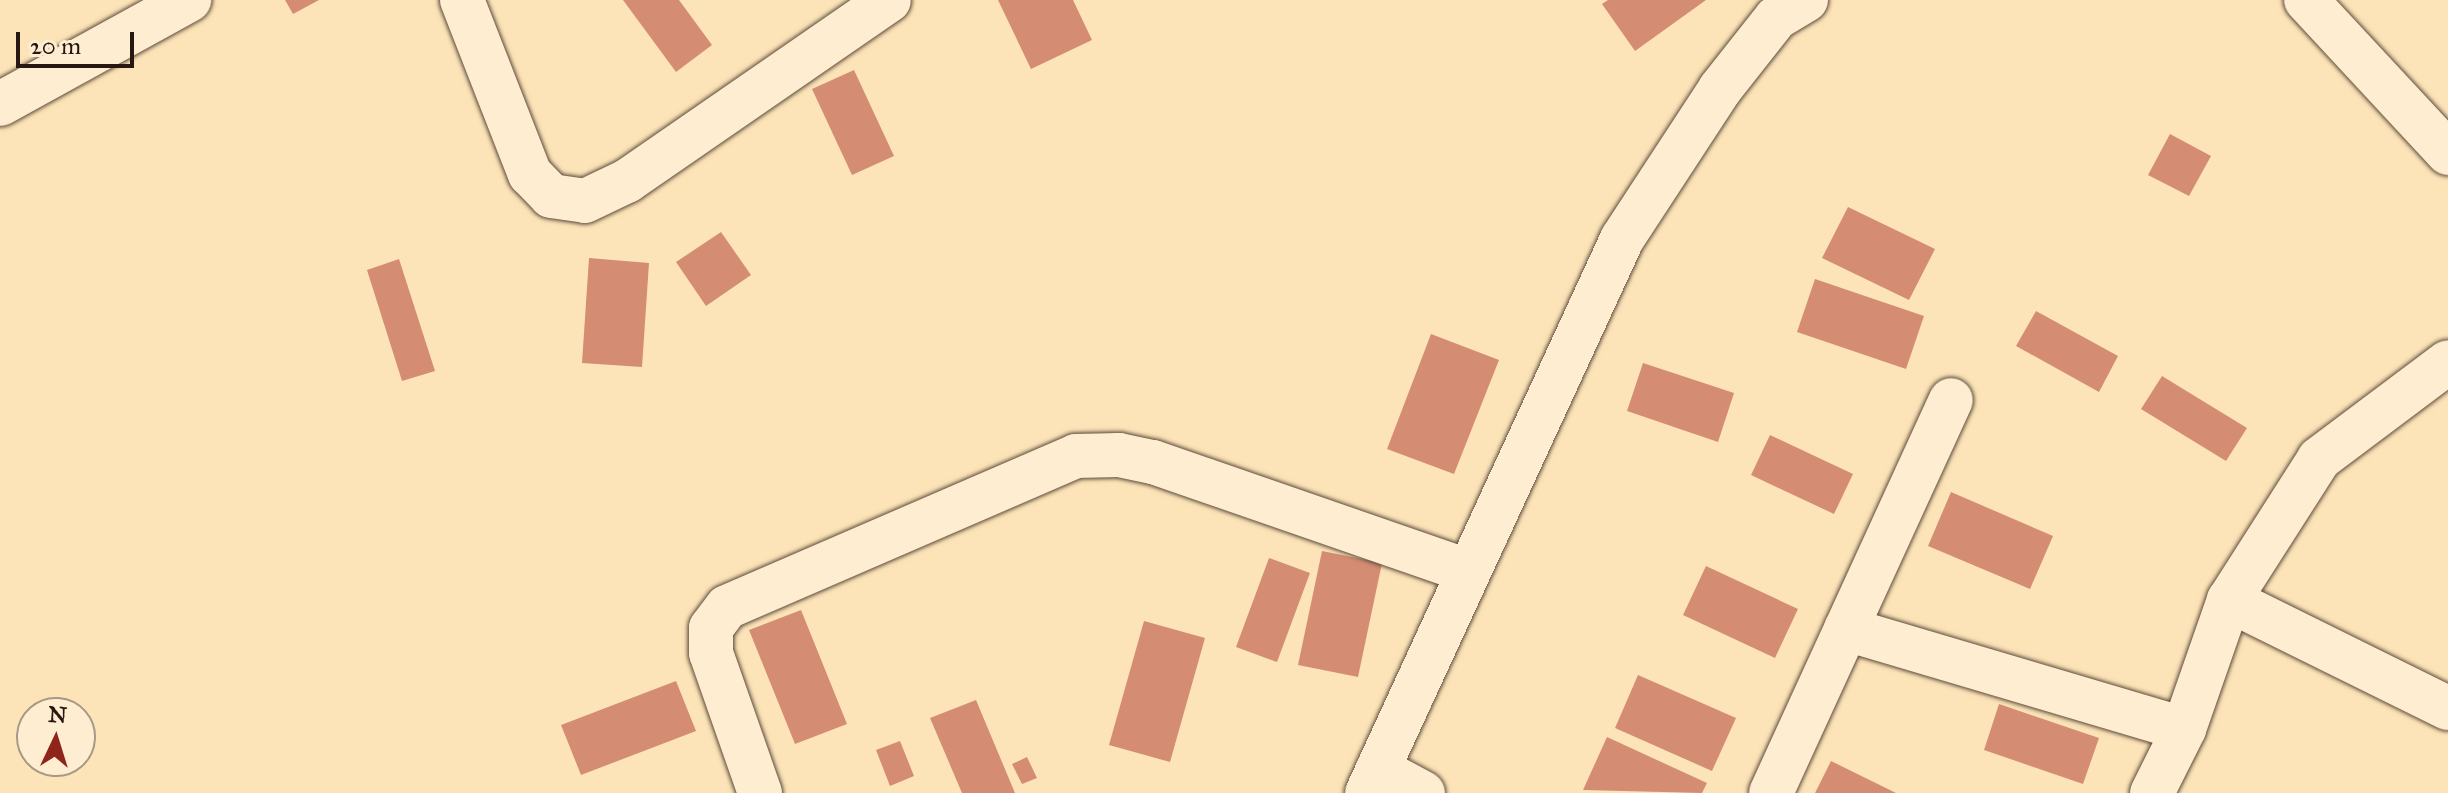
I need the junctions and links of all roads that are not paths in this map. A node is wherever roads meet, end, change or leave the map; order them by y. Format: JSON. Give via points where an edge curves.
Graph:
{"nodes":[{"id":1,"x":189,"y":0,"type":"edge"},
{"id":2,"x":462,"y":0,"type":"edge"},
{"id":3,"x":889,"y":0,"type":"edge"},
{"id":4,"x":2306,"y":0,"type":"edge"},
{"id":5,"x":1781,"y":6,"type":"edge"},
{"id":6,"x":0,"y":104,"type":"edge"},
{"id":7,"x":2448,"y":153,"type":"edge"},
{"id":8,"x":2448,"y":362,"type":"edge"},
{"id":9,"x":1951,"y":400,"type":"dead end"},
{"id":10,"x":1465,"y":570,"type":"junction"},
{"id":11,"x":2229,"y":600,"type":"junction"},
{"id":12,"x":1846,"y":629,"type":"junction"},
{"id":13,"x":2448,"y":708,"type":"edge"},
{"id":14,"x":2184,"y":729,"type":"junction"},
{"id":15,"x":1372,"y":781,"type":"edge"},
{"id":16,"x":760,"y":793,"type":"edge"},
{"id":17,"x":1423,"y":793,"type":"edge"},
{"id":18,"x":1771,"y":793,"type":"edge"},
{"id":19,"x":2152,"y":793,"type":"edge"}],
"edges":[{"from":1,"to":6,"type":"street"},
{"from":2,"to":3,"type":"street","via":[[530,174],[551,196],[585,201],[627,181]]},
{"from":4,"to":7,"type":"street"},
{"from":5,"to":10,"type":"street","via":[[1690,132],[1622,239]]},
{"from":8,"to":11,"type":"street","via":[[2319,459]]},
{"from":9,"to":12,"type":"street"},
{"from":10,"to":15,"type":"street"},
{"from":10,"to":16,"type":"street","via":[[1153,462],[1119,455],[1076,456],[727,607],[711,628],[711,653]]},
{"from":11,"to":13,"type":"street"},
{"from":11,"to":14,"type":"street"},
{"from":12,"to":14,"type":"street"},
{"from":12,"to":18,"type":"street"},
{"from":14,"to":19,"type":"street"},
{"from":15,"to":17,"type":"street"}]}
